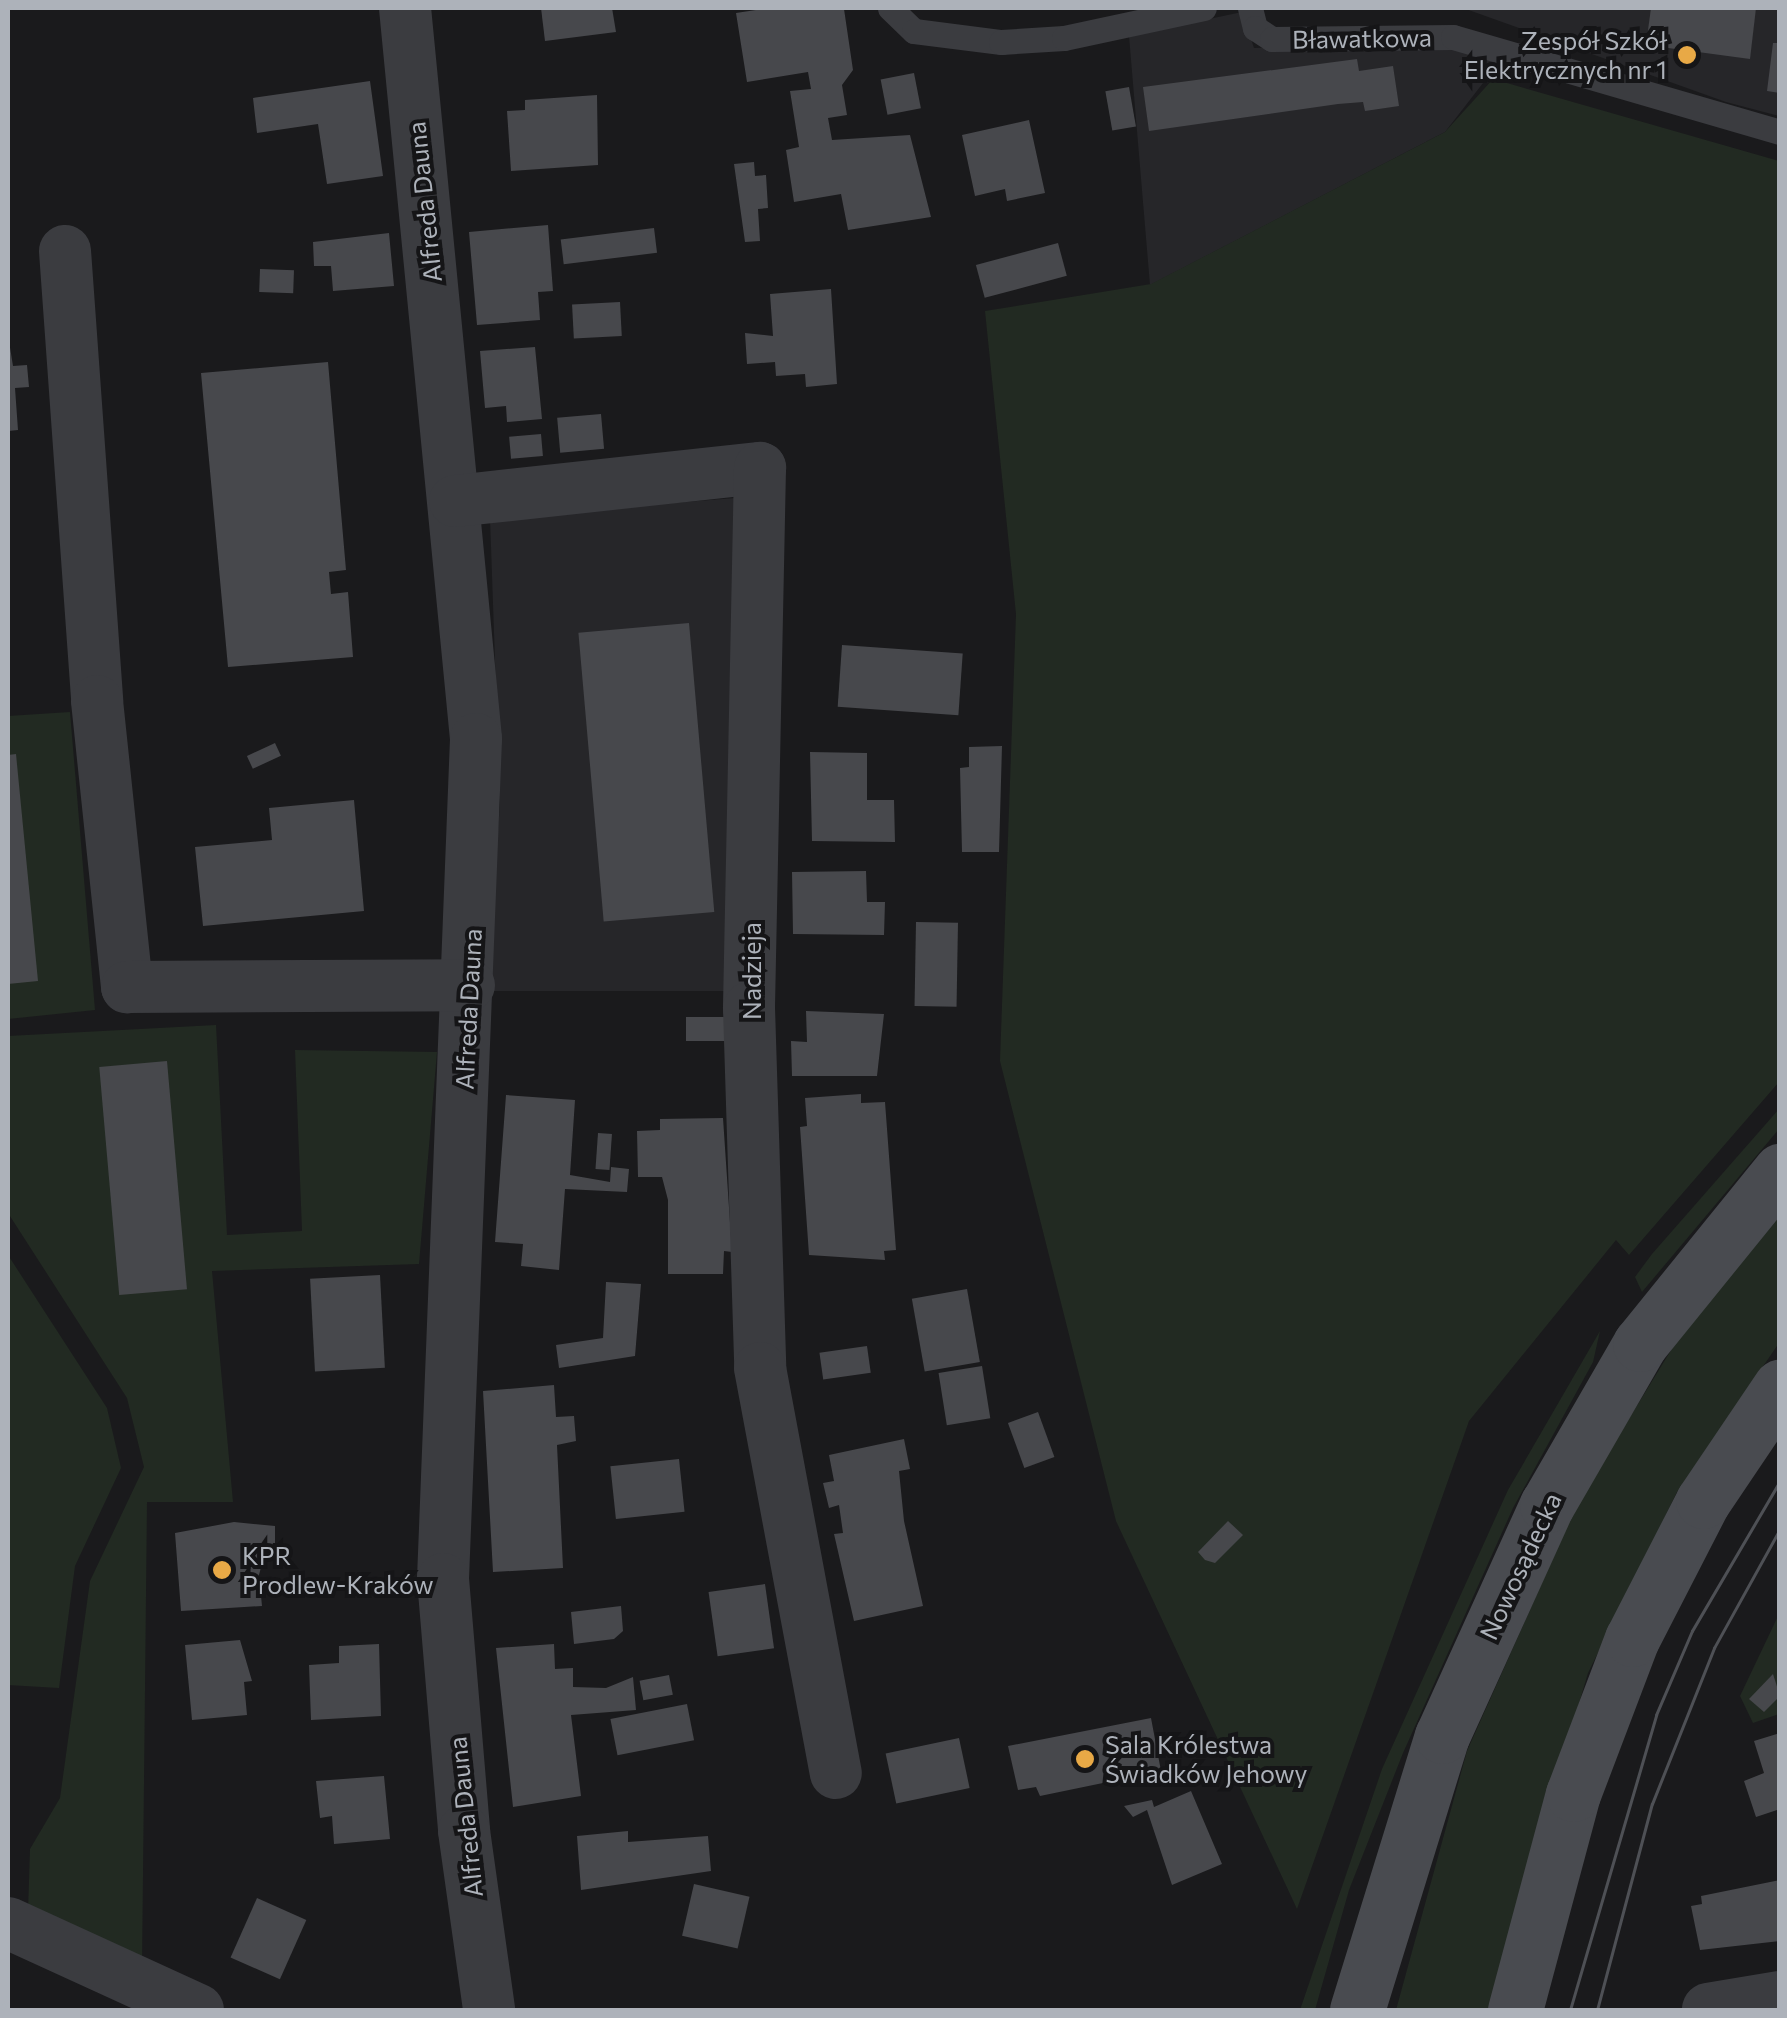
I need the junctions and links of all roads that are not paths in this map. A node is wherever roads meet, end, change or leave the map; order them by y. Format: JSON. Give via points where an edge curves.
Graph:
{"nodes":[{"id":1,"x":405,"y":8,"type":"edge"},
{"id":2,"x":890,"y":8,"type":"edge"},
{"id":3,"x":1204,"y":8,"type":"edge"},
{"id":4,"x":1250,"y":8,"type":"edge"},
{"id":5,"x":1780,"y":132,"type":"edge"},
{"id":6,"x":65,"y":251,"type":"dead end"},
{"id":7,"x":455,"y":501,"type":"junction"},
{"id":8,"x":468,"y":985,"type":"junction"},
{"id":9,"x":1780,"y":1170,"type":"edge"},
{"id":10,"x":1780,"y":1387,"type":"edge"},
{"id":11,"x":836,"y":1773,"type":"dead end"},
{"id":12,"x":8,"y":1922,"type":"edge"},
{"id":13,"x":1780,"y":1996,"type":"edge"},
{"id":14,"x":1708,"y":2009,"type":"edge"},
{"id":15,"x":198,"y":2010,"type":"edge"},
{"id":16,"x":489,"y":2010,"type":"edge"},
{"id":17,"x":1357,"y":2010,"type":"edge"},
{"id":18,"x":1515,"y":2010,"type":"edge"}],
"edges":[{"from":1,"to":7,"type":"street","name":"Alfreda Dauna"},
{"from":2,"to":3,"type":"lane","via":[[914,31],[1001,42],[1064,38]]},
{"from":4,"to":5,"type":"lane","name":"Bławatkowa","via":[[1256,28],[1272,39],[1453,37]]},
{"from":6,"to":8,"type":"street","via":[[97,702],[127,987]]},
{"from":7,"to":8,"type":"street","name":"Alfreda Dauna","via":[[479,802]]},
{"from":7,"to":11,"type":"street","name":"Nadzieja","via":[[760,468],[749,1008],[760,1368]]},
{"from":8,"to":16,"type":"street","name":"Alfreda Dauna","via":[[444,1579],[464,1831]]},
{"from":9,"to":17,"type":"main road","name":"Nowosądecka","via":[[1640,1344],[1547,1505],[1442,1736]]},
{"from":10,"to":18,"type":"main road","via":[[1703,1501],[1632,1639],[1573,1794]]},
{"from":12,"to":15,"type":"street"},
{"from":13,"to":14,"type":"street"}]}
